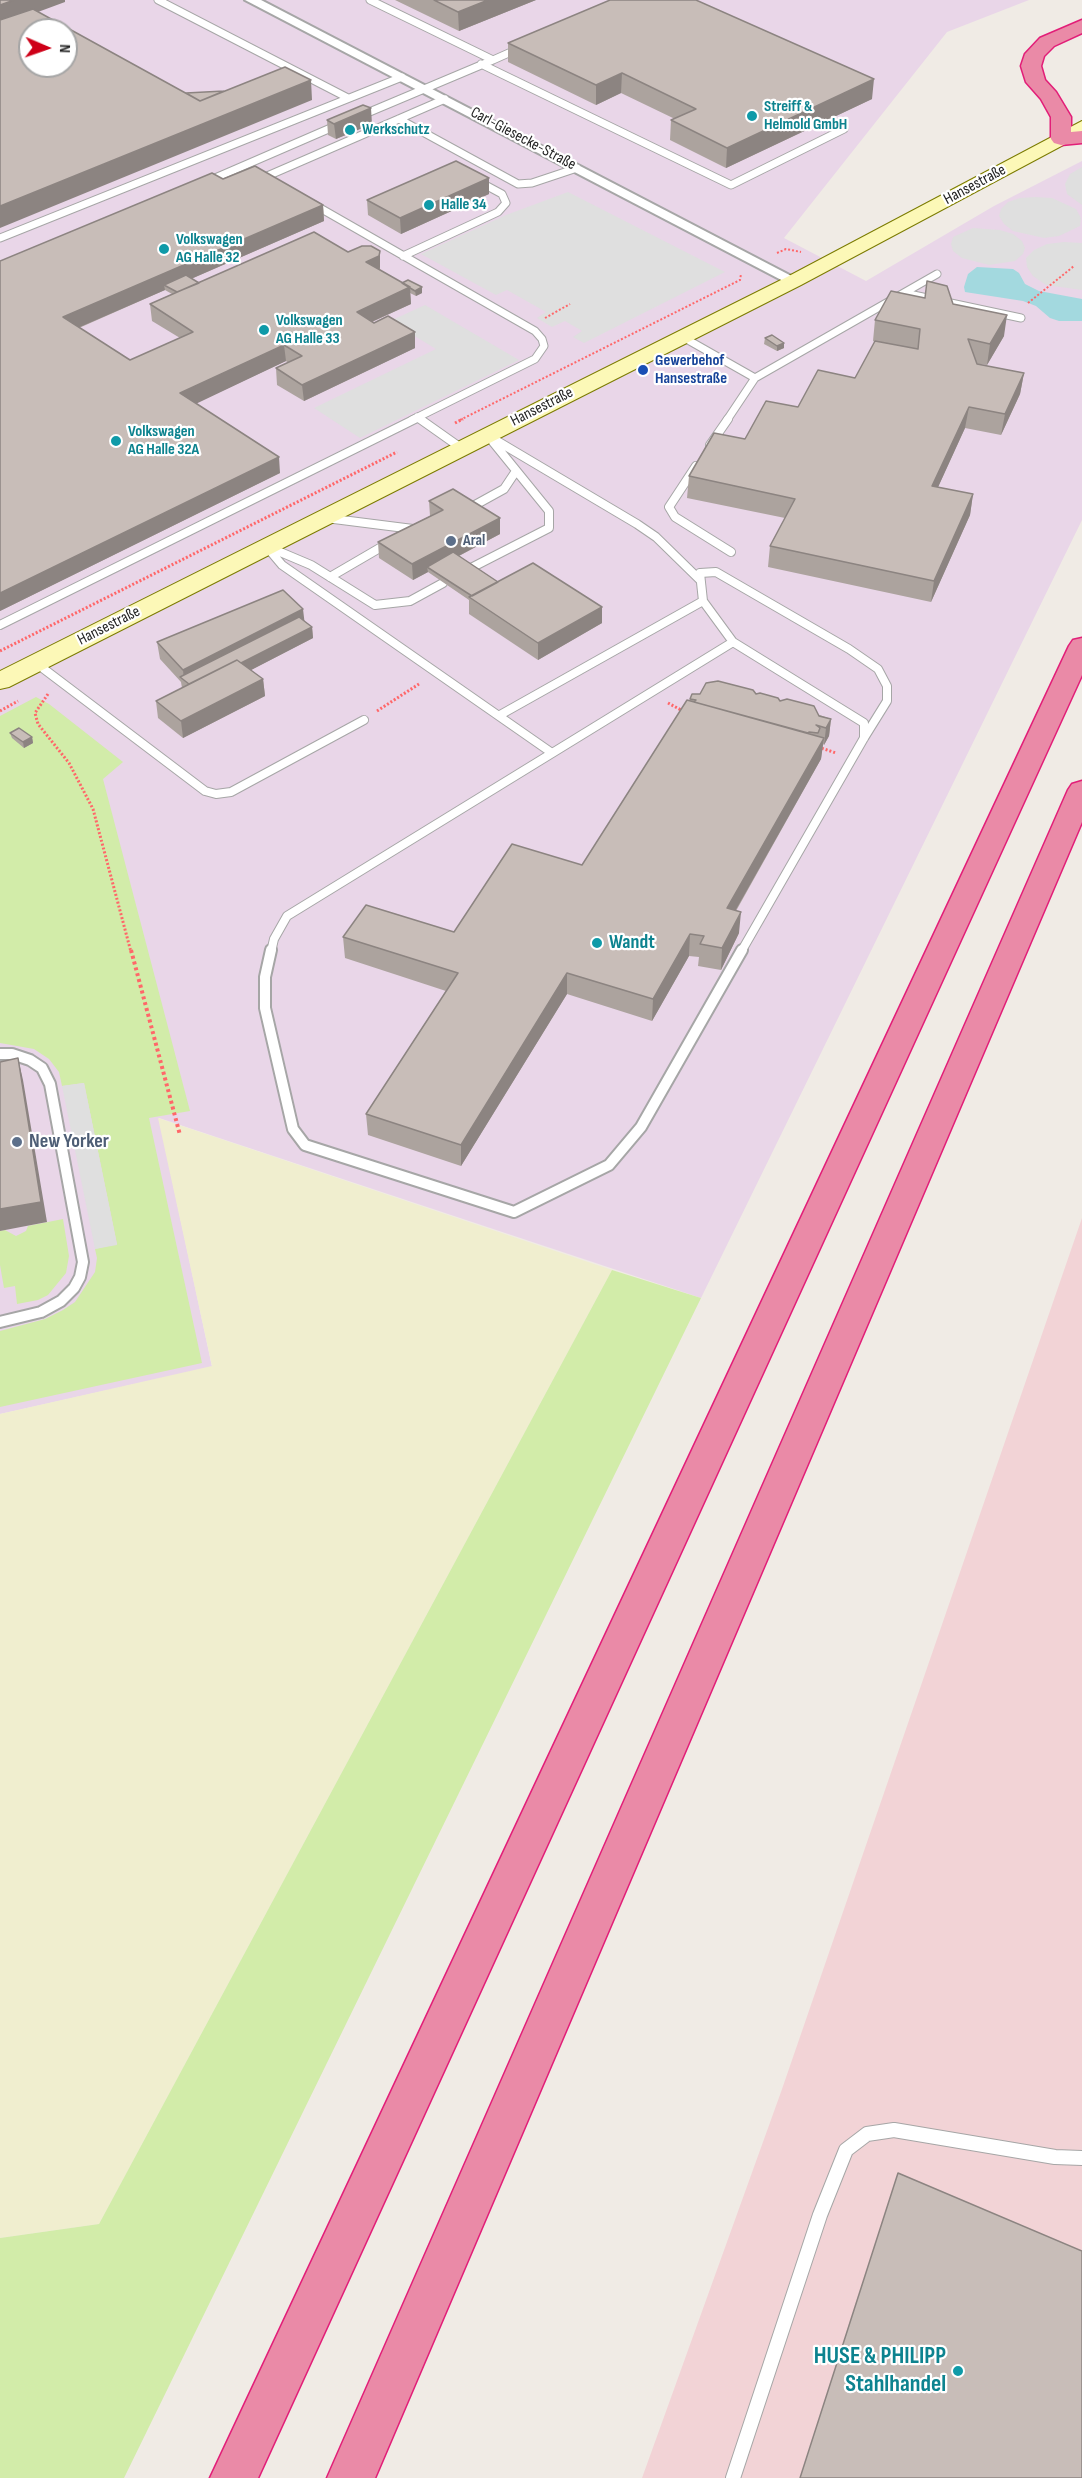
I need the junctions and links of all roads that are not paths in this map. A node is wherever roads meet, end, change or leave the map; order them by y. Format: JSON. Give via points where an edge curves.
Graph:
{"nodes":[{"id":1,"x":158,"y":0,"type":"edge"},
{"id":2,"x":251,"y":0,"type":"edge"},
{"id":3,"x":370,"y":0,"type":"edge"},
{"id":4,"x":1082,"y":26,"type":"edge"},
{"id":5,"x":525,"y":46,"type":"edge"},
{"id":6,"x":493,"y":60,"type":"junction"},
{"id":7,"x":481,"y":64,"type":"junction"},
{"id":8,"x":402,"y":77,"type":"junction"},
{"id":9,"x":424,"y":88,"type":"junction"},
{"id":10,"x":1049,"y":96,"type":"junction"},
{"id":11,"x":348,"y":98,"type":"junction"},
{"id":12,"x":445,"y":99,"type":"junction"},
{"id":13,"x":1082,"y":111,"type":"edge"},
{"id":14,"x":354,"y":118,"type":"edge"},
{"id":15,"x":399,"y":119,"type":"junction"},
{"id":16,"x":344,"y":122,"type":"edge"},
{"id":17,"x":1082,"y":127,"type":"edge"},
{"id":18,"x":844,"y":129,"type":"dead end"},
{"id":19,"x":1082,"y":137,"type":"edge"},
{"id":20,"x":1061,"y":139,"type":"junction"},
{"id":21,"x":245,"y":166,"type":"junction"},
{"id":22,"x":577,"y":168,"type":"junction"},
{"id":23,"x":265,"y":177,"type":"junction"},
{"id":24,"x":472,"y":178,"type":"edge"},
{"id":25,"x":202,"y":183,"type":"edge"},
{"id":26,"x":275,"y":183,"type":"edge"},
{"id":27,"x":306,"y":200,"type":"edge"},
{"id":28,"x":0,"y":238,"type":"edge"},
{"id":29,"x":403,"y":255,"type":"junction"},
{"id":30,"x":937,"y":274,"type":"dead end"},
{"id":31,"x":794,"y":280,"type":"junction"},
{"id":32,"x":904,"y":293,"type":"junction"},
{"id":33,"x":1021,"y":318,"type":"dead end"},
{"id":34,"x":681,"y":336,"type":"junction"},
{"id":35,"x":755,"y":378,"type":"junction"},
{"id":36,"x":417,"y":417,"type":"junction"},
{"id":37,"x":487,"y":435,"type":"junction"},
{"id":38,"x":461,"y":448,"type":"junction"},
{"id":39,"x":516,"y":471,"type":"junction"},
{"id":40,"x":463,"y":511,"type":"edge"},
{"id":41,"x":324,"y":517,"type":"junction"},
{"id":42,"x":266,"y":546,"type":"junction"},
{"id":43,"x":731,"y":552,"type":"dead end"},
{"id":44,"x":469,"y":569,"type":"edge"},
{"id":45,"x":330,"y":577,"type":"junction"},
{"id":46,"x":700,"y":580,"type":"junction"},
{"id":47,"x":443,"y":583,"type":"edge"},
{"id":48,"x":703,"y":601,"type":"junction"},
{"id":49,"x":0,"y":625,"type":"edge"},
{"id":50,"x":733,"y":642,"type":"junction"},
{"id":51,"x":1082,"y":646,"type":"edge"},
{"id":52,"x":36,"y":663,"type":"junction"},
{"id":53,"x":0,"y":681,"type":"edge"},
{"id":54,"x":500,"y":715,"type":"junction"},
{"id":55,"x":364,"y":720,"type":"road end"},
{"id":56,"x":864,"y":738,"type":"junction"},
{"id":57,"x":552,"y":753,"type":"junction"},
{"id":58,"x":1082,"y":790,"type":"edge"},
{"id":59,"x":0,"y":1054,"type":"edge"},
{"id":60,"x":0,"y":1322,"type":"edge"},
{"id":61,"x":1082,"y":2158,"type":"edge"},
{"id":62,"x":234,"y":2478,"type":"edge"},
{"id":63,"x":351,"y":2478,"type":"edge"},
{"id":64,"x":733,"y":2478,"type":"edge"}],
"edges":[{"from":1,"to":11,"type":"lane"},
{"from":2,"to":8,"type":"street","name":"Carl-Giesecke-Straße"},
{"from":3,"to":6,"type":"lane"},
{"from":4,"to":10,"type":"highway","via":[[1058,35],[1035,54],[1032,74]]},
{"from":5,"to":6,"type":"lane"},
{"from":6,"to":7,"type":"lane"},
{"from":7,"to":9,"type":"lane"},
{"from":7,"to":18,"type":"lane","via":[[731,185]]},
{"from":8,"to":9,"type":"street","name":"Carl-Giesecke-Straße"},
{"from":8,"to":11,"type":"lane"},
{"from":9,"to":12,"type":"street","name":"Carl-Giesecke-Straße"},
{"from":9,"to":14,"type":"lane"},
{"from":10,"to":13,"type":"highway"},
{"from":10,"to":20,"type":"highway","via":[[1061,117]]},
{"from":11,"to":28,"type":"lane"},
{"from":12,"to":15,"type":"lane"},
{"from":12,"to":22,"type":"street","name":"Carl-Giesecke-Straße"},
{"from":15,"to":22,"type":"lane","via":[[518,184]]},
{"from":15,"to":23,"type":"lane"},
{"from":16,"to":21,"type":"lane"},
{"from":17,"to":20,"type":"main road","name":"Hansestraße"},
{"from":19,"to":20,"type":"highway"},
{"from":20,"to":31,"type":"main road","name":"Hansestraße"},
{"from":21,"to":23,"type":"lane"},
{"from":21,"to":25,"type":"lane"},
{"from":22,"to":31,"type":"street","name":"Carl-Giesecke-Straße"},
{"from":23,"to":26,"type":"lane"},
{"from":24,"to":29,"type":"lane","via":[[502,194],[506,203],[498,212]]},
{"from":27,"to":29,"type":"lane"},
{"from":29,"to":36,"type":"lane","via":[[528,327],[544,346],[535,359]]},
{"from":30,"to":32,"type":"lane"},
{"from":31,"to":34,"type":"main road","name":"Hansestraße"},
{"from":32,"to":33,"type":"lane"},
{"from":32,"to":35,"type":"lane"},
{"from":34,"to":35,"type":"lane"},
{"from":34,"to":37,"type":"main road","name":"Hansestraße"},
{"from":35,"to":43,"type":"lane","via":[[669,507],[675,517]]},
{"from":36,"to":38,"type":"lane"},
{"from":36,"to":49,"type":"lane"},
{"from":37,"to":38,"type":"main road","name":"Hansestraße"},
{"from":37,"to":39,"type":"lane"},
{"from":37,"to":46,"type":"lane","via":[[637,524]]},
{"from":38,"to":41,"type":"main road","name":"Hansestraße"},
{"from":39,"to":40,"type":"lane","via":[[504,489]]},
{"from":39,"to":44,"type":"lane","via":[[549,511],[549,528]]},
{"from":41,"to":42,"type":"main road","name":"Hansestraße"},
{"from":41,"to":45,"type":"lane","via":[[417,528]]},
{"from":42,"to":45,"type":"lane","via":[[297,557]]},
{"from":42,"to":52,"type":"main road","name":"Hansestraße"},
{"from":42,"to":54,"type":"lane","via":[[282,566]]},
{"from":45,"to":47,"type":"lane","via":[[375,605],[410,601]]},
{"from":46,"to":48,"type":"lane"},
{"from":46,"to":56,"type":"lane","via":[[700,573],[706,570],[716,572],[878,669],[887,686],[886,701]]},
{"from":48,"to":50,"type":"lane"},
{"from":48,"to":54,"type":"lane"},
{"from":50,"to":56,"type":"lane","via":[[864,723]]},
{"from":50,"to":57,"type":"lane"},
{"from":51,"to":62,"type":"highway"},
{"from":52,"to":53,"type":"main road","name":"Hansestraße"},
{"from":52,"to":55,"type":"lane","via":[[205,791],[216,794],[231,792]]},
{"from":54,"to":57,"type":"lane"},
{"from":56,"to":57,"type":"lane","via":[[641,1127],[609,1165],[514,1212],[305,1145],[293,1129],[265,1008],[265,976],[274,939],[287,916]]},
{"from":58,"to":63,"type":"highway"},
{"from":59,"to":60,"type":"lane","via":[[30,1060],[42,1068],[50,1084],[83,1262],[74,1288],[61,1301],[40,1312]]},
{"from":61,"to":64,"type":"lane","via":[[894,2130],[867,2134],[846,2150],[820,2215]]}]}
